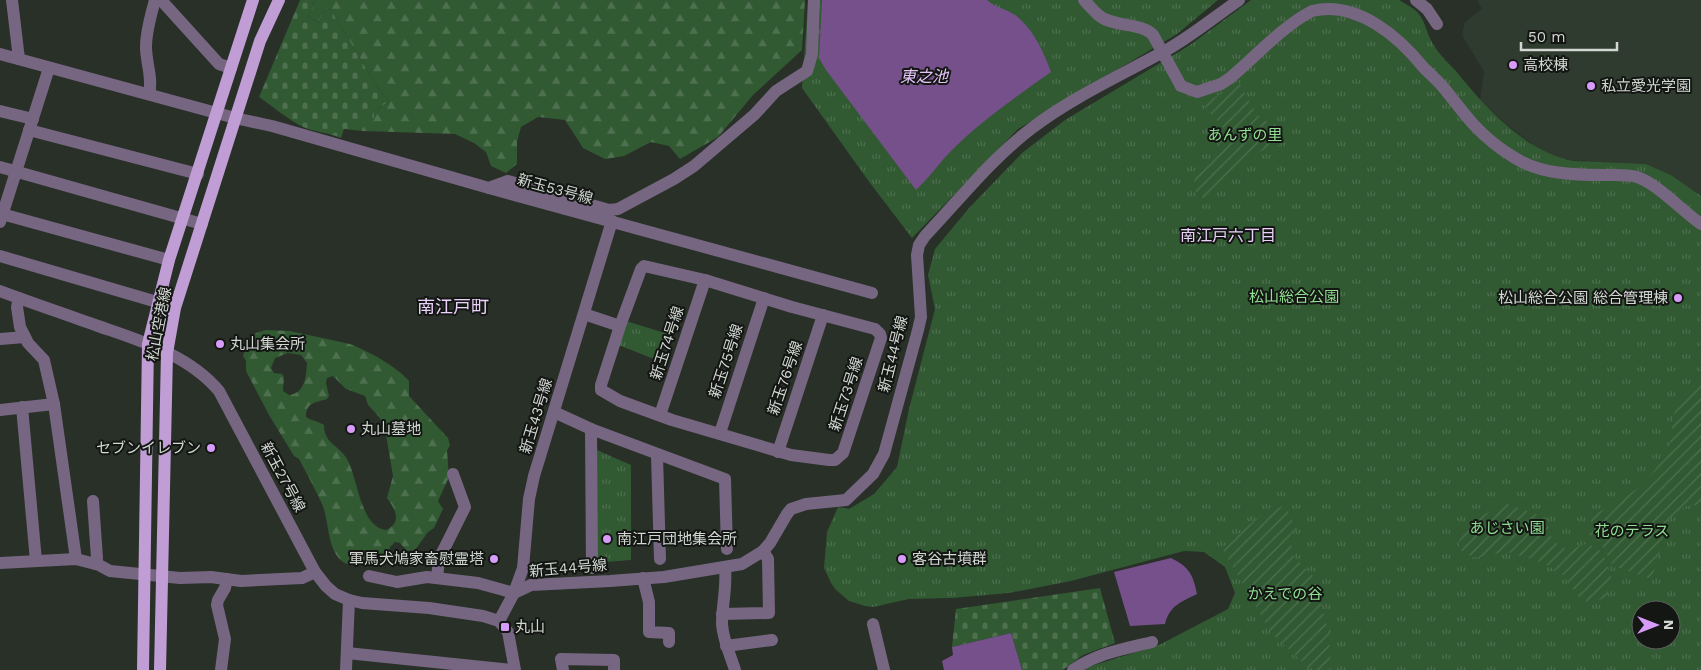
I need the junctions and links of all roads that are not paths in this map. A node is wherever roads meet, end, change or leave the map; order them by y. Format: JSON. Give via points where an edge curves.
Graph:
{"nodes":[{"id":1,"x":12,"y":0,"type":"edge"},
{"id":2,"x":155,"y":0,"type":"edge"},
{"id":3,"x":161,"y":0,"type":"edge"},
{"id":4,"x":253,"y":0,"type":"edge"},
{"id":5,"x":279,"y":0,"type":"edge"},
{"id":6,"x":814,"y":0,"type":"edge"},
{"id":7,"x":1084,"y":0,"type":"edge"},
{"id":8,"x":1238,"y":0,"type":"edge"},
{"id":9,"x":1416,"y":0,"type":"edge"},
{"id":10,"x":1438,"y":24,"type":"dead end"},
{"id":11,"x":0,"y":54,"type":"edge"},
{"id":12,"x":19,"y":59,"type":"junction"},
{"id":13,"x":49,"y":68,"type":"junction"},
{"id":14,"x":231,"y":68,"type":"junction"},
{"id":15,"x":149,"y":94,"type":"junction"},
{"id":16,"x":0,"y":111,"type":"edge"},
{"id":17,"x":217,"y":113,"type":"junction"},
{"id":18,"x":235,"y":118,"type":"junction"},
{"id":19,"x":31,"y":125,"type":"junction"},
{"id":20,"x":0,"y":167,"type":"edge"},
{"id":21,"x":16,"y":172,"type":"junction"},
{"id":22,"x":198,"y":174,"type":"junction"},
{"id":23,"x":489,"y":188,"type":"junction"},
{"id":24,"x":1,"y":218,"type":"edge"},
{"id":25,"x":182,"y":218,"type":"junction"},
{"id":26,"x":612,"y":221,"type":"junction"},
{"id":27,"x":202,"y":224,"type":"junction"},
{"id":28,"x":1701,"y":224,"type":"edge"},
{"id":29,"x":0,"y":256,"type":"edge"},
{"id":30,"x":169,"y":260,"type":"junction"},
{"id":31,"x":705,"y":280,"type":"junction"},
{"id":32,"x":0,"y":291,"type":"edge"},
{"id":33,"x":872,"y":293,"type":"dead end"},
{"id":34,"x":19,"y":298,"type":"junction"},
{"id":35,"x":764,"y":298,"type":"junction"},
{"id":36,"x":157,"y":302,"type":"junction"},
{"id":37,"x":584,"y":314,"type":"junction"},
{"id":38,"x":823,"y":315,"type":"junction"},
{"id":39,"x":620,"y":326,"type":"junction"},
{"id":40,"x":24,"y":337,"type":"junction"},
{"id":41,"x":0,"y":339,"type":"edge"},
{"id":42,"x":148,"y":344,"type":"junction"},
{"id":43,"x":167,"y":353,"type":"junction"},
{"id":44,"x":54,"y":404,"type":"junction"},
{"id":45,"x":22,"y":407,"type":"junction"},
{"id":46,"x":0,"y":410,"type":"edge"},
{"id":47,"x":554,"y":412,"type":"junction"},
{"id":48,"x":660,"y":415,"type":"junction"},
{"id":49,"x":591,"y":429,"type":"junction"},
{"id":50,"x":720,"y":433,"type":"junction"},
{"id":51,"x":778,"y":452,"type":"junction"},
{"id":52,"x":657,"y":455,"type":"junction"},
{"id":53,"x":453,"y":474,"type":"dead end"},
{"id":54,"x":92,"y":502,"type":"dead end"},
{"id":55,"x":726,"y":549,"type":"dead end"},
{"id":56,"x":762,"y":551,"type":"junction"},
{"id":57,"x":660,"y":558,"type":"dead end"},
{"id":58,"x":76,"y":559,"type":"junction"},
{"id":59,"x":36,"y":561,"type":"junction"},
{"id":60,"x":0,"y":563,"type":"edge"},
{"id":61,"x":96,"y":564,"type":"junction"},
{"id":62,"x":592,"y":568,"type":"dead end"},
{"id":63,"x":725,"y":568,"type":"junction"},
{"id":64,"x":315,"y":572,"type":"junction"},
{"id":65,"x":144,"y":574,"type":"junction"},
{"id":66,"x":161,"y":576,"type":"junction"},
{"id":67,"x":369,"y":576,"type":"dead end"},
{"id":68,"x":437,"y":578,"type":"junction"},
{"id":69,"x":643,"y":578,"type":"junction"},
{"id":70,"x":226,"y":579,"type":"junction"},
{"id":71,"x":514,"y":592,"type":"junction"},
{"id":72,"x":349,"y":600,"type":"junction"},
{"id":73,"x":722,"y":614,"type":"junction"},
{"id":74,"x":500,"y":621,"type":"junction"},
{"id":75,"x":872,"y":624,"type":"dead end"},
{"id":76,"x":772,"y":640,"type":"dead end"},
{"id":77,"x":669,"y":642,"type":"dead end"},
{"id":78,"x":1152,"y":642,"type":"dead end"},
{"id":79,"x":726,"y":646,"type":"junction"},
{"id":80,"x":347,"y":653,"type":"junction"},
{"id":81,"x":143,"y":670,"type":"edge"},
{"id":82,"x":160,"y":670,"type":"edge"},
{"id":83,"x":221,"y":670,"type":"edge"},
{"id":84,"x":346,"y":670,"type":"edge"},
{"id":85,"x":513,"y":670,"type":"edge"},
{"id":86,"x":563,"y":670,"type":"edge"},
{"id":87,"x":614,"y":670,"type":"edge"},
{"id":88,"x":734,"y":670,"type":"edge"},
{"id":89,"x":884,"y":670,"type":"edge"},
{"id":90,"x":1073,"y":670,"type":"edge"}],
"edges":[{"from":1,"to":12,"type":"street"},
{"from":2,"to":15,"type":"street","via":[[147,35],[152,85]]},
{"from":3,"to":14,"type":"street","via":[[219,64]]},
{"from":4,"to":14,"type":"main road","name":"松山空港線"},
{"from":5,"to":18,"type":"main road","name":"松山空港線","via":[[260,41]]},
{"from":6,"to":23,"type":"street","via":[[812,54],[807,71],[776,90],[754,115],[674,179],[618,209],[609,210],[508,181]]},
{"from":7,"to":28,"type":"street","bridge":true,"via":[[1101,17],[1123,26],[1145,29],[1152,34],[1182,86],[1197,92],[1230,78],[1292,24],[1320,8],[1339,5],[1364,12],[1386,27],[1414,55],[1491,142],[1517,159],[1542,169],[1574,175],[1638,177],[1655,186]]},
{"from":8,"to":56,"type":"street","name":"新玉44号線","via":[[1171,47],[1101,84],[1032,127],[980,175],[932,228],[919,246],[920,317],[884,454],[873,474],[843,504],[806,504],[791,509]]},
{"from":9,"to":10,"type":"street"},
{"from":11,"to":12,"type":"street","name":"新玉53号線"},
{"from":12,"to":13,"type":"street","name":"新玉53号線"},
{"from":13,"to":15,"type":"street","name":"新玉53号線"},
{"from":13,"to":19,"type":"street"},
{"from":14,"to":17,"type":"main road","name":"松山空港線"},
{"from":15,"to":17,"type":"street","name":"新玉53号線"},
{"from":16,"to":19,"type":"street"},
{"from":17,"to":18,"type":"street","name":"新玉53号線"},
{"from":17,"to":22,"type":"main road","name":"松山空港線"},
{"from":18,"to":23,"type":"street","name":"新玉53号線"},
{"from":18,"to":27,"type":"main road","name":"松山空港線"},
{"from":19,"to":21,"type":"street"},
{"from":19,"to":22,"type":"street"},
{"from":20,"to":21,"type":"street"},
{"from":21,"to":24,"type":"street"},
{"from":21,"to":25,"type":"street"},
{"from":22,"to":25,"type":"main road","name":"松山空港線"},
{"from":23,"to":26,"type":"street","name":"新玉53号線"},
{"from":24,"to":30,"type":"street"},
{"from":25,"to":27,"type":"street"},
{"from":25,"to":30,"type":"main road","name":"松山空港線"},
{"from":26,"to":33,"type":"street","name":"新玉53号線"},
{"from":26,"to":37,"type":"street","name":"新玉43号線"},
{"from":27,"to":43,"type":"main road","name":"松山空港線","via":[[176,308]]},
{"from":29,"to":36,"type":"street"},
{"from":30,"to":36,"type":"main road","name":"松山空港線"},
{"from":31,"to":35,"type":"street","name":"新玉73号線"},
{"from":31,"to":39,"type":"street","name":"新玉73号線","via":[[644,266]]},
{"from":31,"to":48,"type":"street","name":"新玉74号線"},
{"from":32,"to":34,"type":"street","name":"新玉27号線"},
{"from":34,"to":40,"type":"street","via":[[17,318]]},
{"from":34,"to":42,"type":"street","name":"新玉27号線"},
{"from":35,"to":38,"type":"street","name":"新玉73号線"},
{"from":35,"to":50,"type":"street","name":"新玉75号線"},
{"from":36,"to":42,"type":"main road","name":"松山空港線"},
{"from":37,"to":39,"type":"street"},
{"from":37,"to":47,"type":"street","name":"新玉43号線"},
{"from":38,"to":51,"type":"street","name":"新玉76号線"},
{"from":38,"to":51,"type":"street","name":"新玉73号線","via":[[875,329],[881,338],[843,453],[835,460],[829,460]]},
{"from":39,"to":48,"type":"street","name":"新玉73号線","via":[[601,390],[620,401]]},
{"from":40,"to":41,"type":"street"},
{"from":40,"to":44,"type":"street","via":[[44,360]]},
{"from":42,"to":43,"type":"street","name":"新玉27号線"},
{"from":42,"to":65,"type":"main road","name":"松山空港線"},
{"from":43,"to":64,"type":"street","name":"新玉27号線","via":[[192,366],[219,390]]},
{"from":43,"to":66,"type":"main road","name":"松山空港線"},
{"from":44,"to":45,"type":"street"},
{"from":44,"to":58,"type":"street"},
{"from":45,"to":46,"type":"street"},
{"from":45,"to":59,"type":"street"},
{"from":47,"to":49,"type":"street"},
{"from":47,"to":71,"type":"street","name":"新玉43号線","via":[[534,476],[524,568]]},
{"from":48,"to":50,"type":"street","name":"新玉73号線"},
{"from":49,"to":52,"type":"street"},
{"from":49,"to":62,"type":"street"},
{"from":50,"to":51,"type":"street","name":"新玉73号線"},
{"from":52,"to":55,"type":"street","via":[[725,479]]},
{"from":52,"to":57,"type":"street"},
{"from":53,"to":68,"type":"street","via":[[465,507],[439,559]]},
{"from":54,"to":61,"type":"street"},
{"from":56,"to":63,"type":"street","name":"新玉44号線","via":[[742,564]]},
{"from":56,"to":73,"type":"street","via":[[768,559],[769,614]]},
{"from":58,"to":59,"type":"street"},
{"from":58,"to":61,"type":"street"},
{"from":59,"to":60,"type":"street"},
{"from":61,"to":65,"type":"street","via":[[110,571]]},
{"from":63,"to":69,"type":"street","name":"新玉44号線"},
{"from":63,"to":73,"type":"street"},
{"from":64,"to":70,"type":"street","via":[[290,579]]},
{"from":64,"to":72,"type":"street","name":"新玉27号線","via":[[335,594]]},
{"from":65,"to":66,"type":"street"},
{"from":65,"to":81,"type":"main road","name":"松山空港線"},
{"from":66,"to":70,"type":"street"},
{"from":66,"to":82,"type":"main road","name":"松山空港線"},
{"from":67,"to":68,"type":"street","via":[[396,582],[418,577]]},
{"from":68,"to":71,"type":"street"},
{"from":69,"to":71,"type":"street","name":"新玉44号線","via":[[531,585]]},
{"from":69,"to":77,"type":"street","via":[[649,602],[649,632],[669,633]]},
{"from":70,"to":83,"type":"street","via":[[217,605],[225,639]]},
{"from":71,"to":74,"type":"street","name":"新玉43号線"},
{"from":72,"to":74,"type":"street","name":"新玉27号線","via":[[429,608]]},
{"from":72,"to":80,"type":"street"},
{"from":73,"to":79,"type":"street"},
{"from":74,"to":85,"type":"street","via":[[508,632]]},
{"from":75,"to":89,"type":"street"},
{"from":76,"to":79,"type":"street"},
{"from":78,"to":90,"type":"street","via":[[1108,652]]},
{"from":79,"to":88,"type":"street"},
{"from":80,"to":84,"type":"street"},
{"from":80,"to":85,"type":"street"},
{"from":86,"to":87,"type":"street","via":[[561,658],[614,660]]}]}
